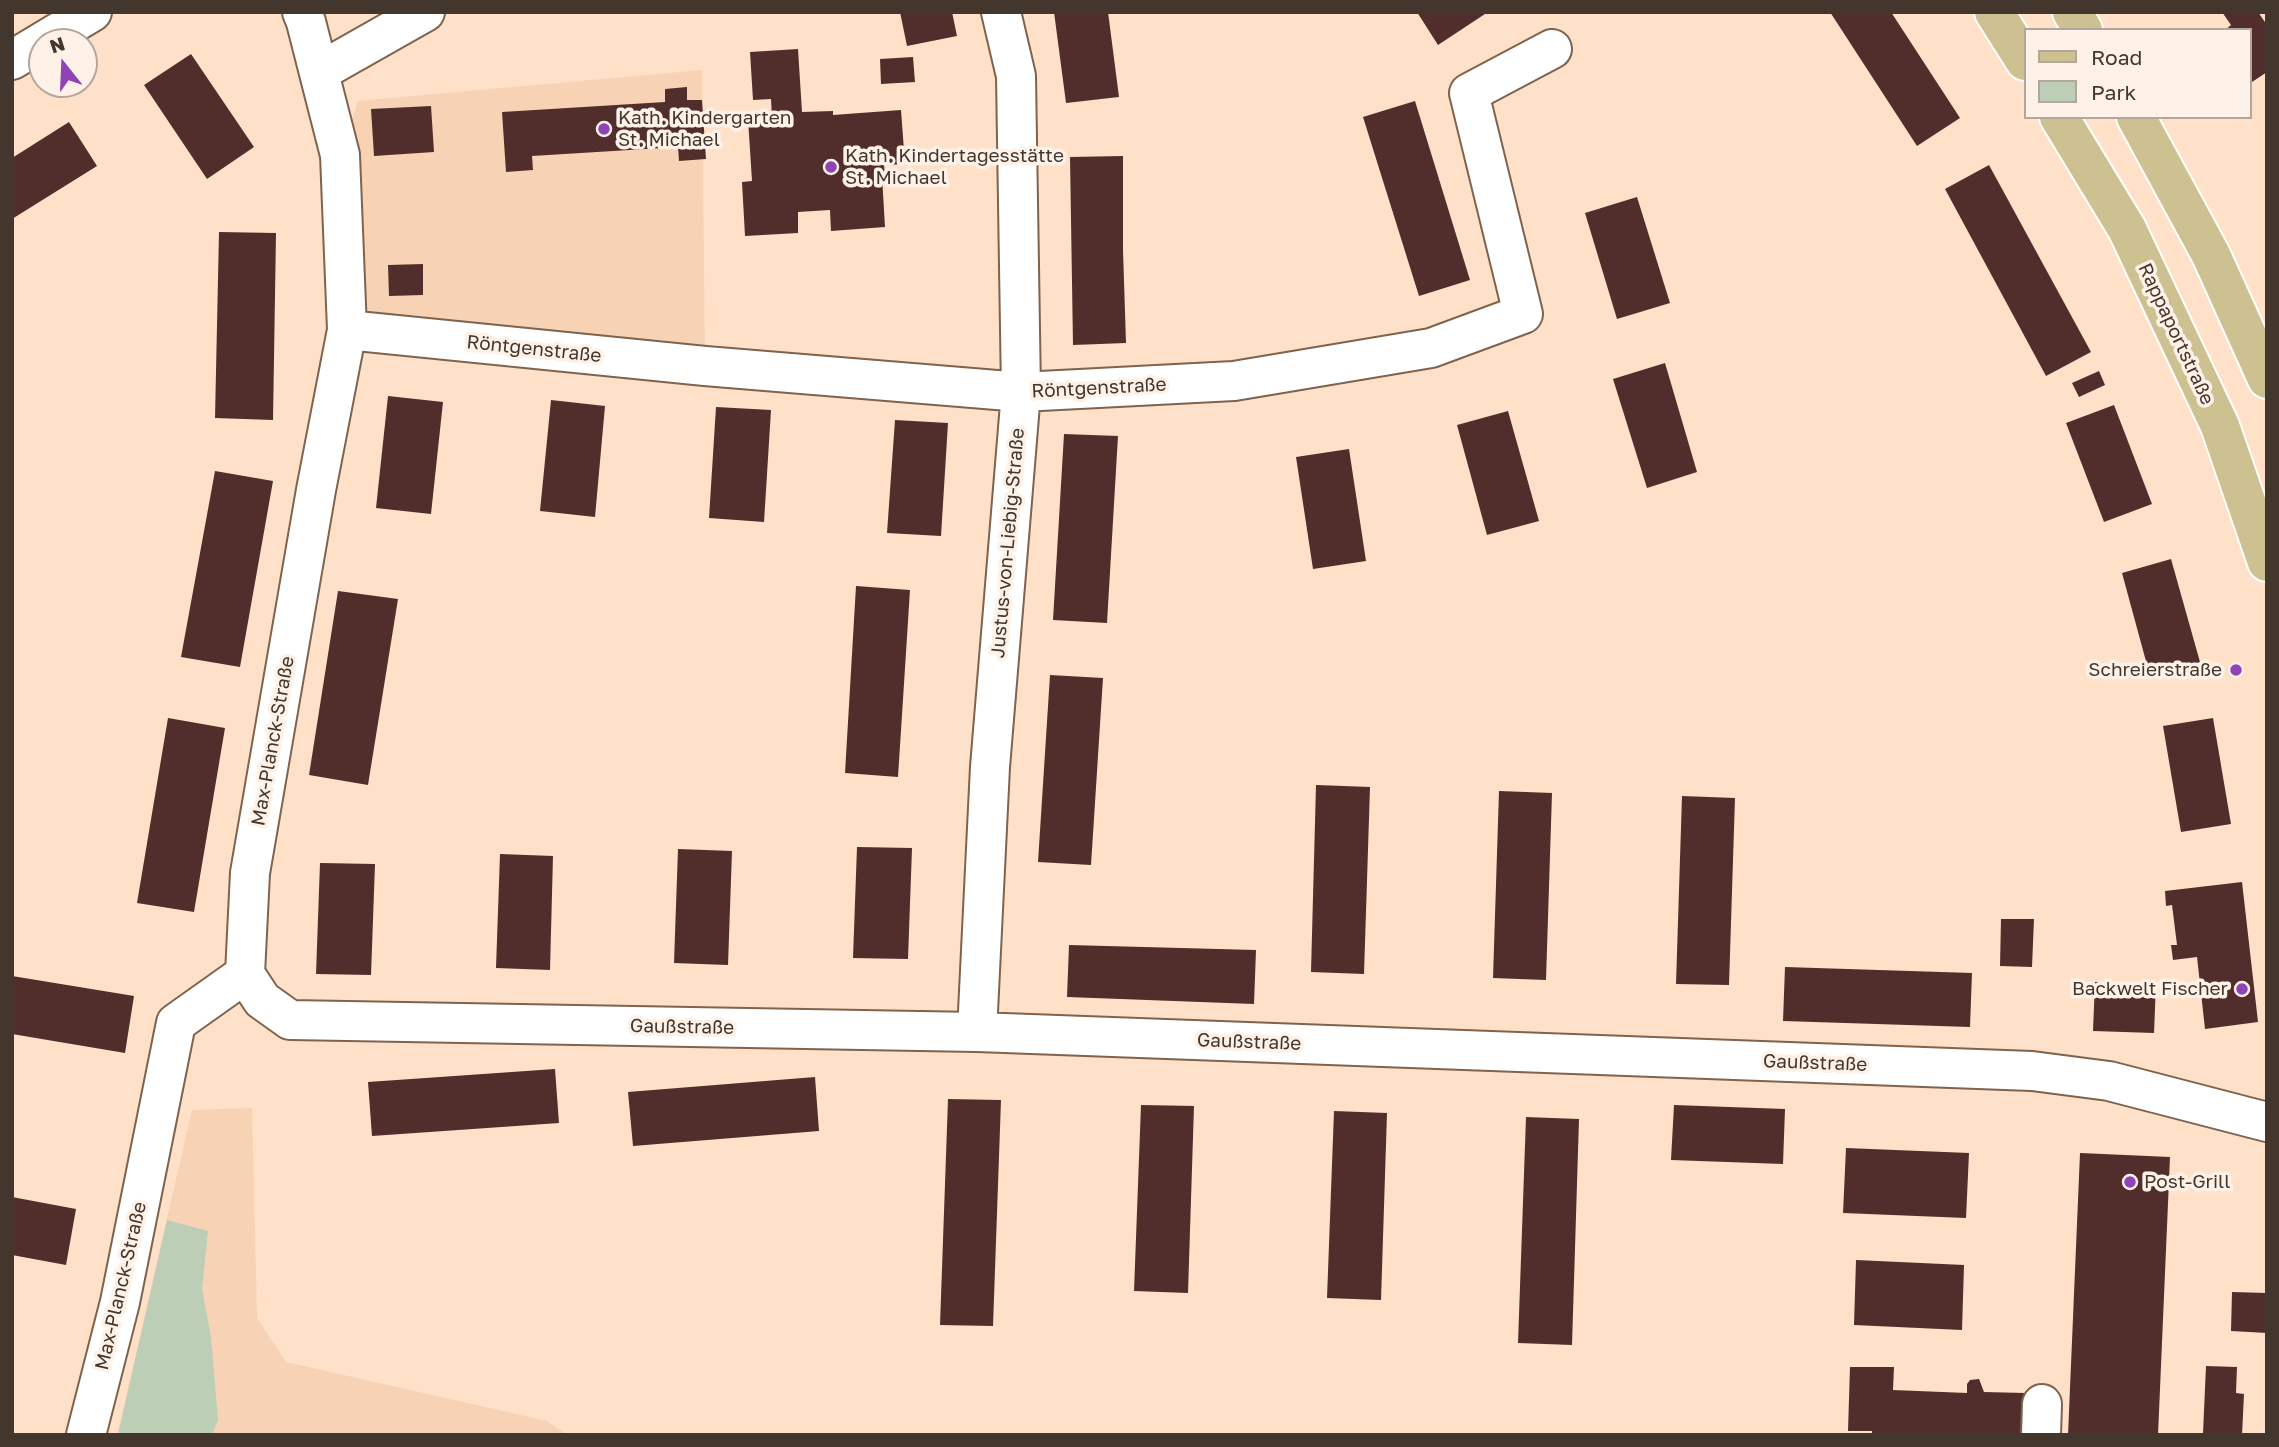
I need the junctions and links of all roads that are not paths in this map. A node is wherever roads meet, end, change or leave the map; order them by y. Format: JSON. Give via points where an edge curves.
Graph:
{"nodes":[{"id":1,"x":92,"y":12,"type":"edge"},
{"id":2,"x":302,"y":12,"type":"edge"},
{"id":3,"x":425,"y":12,"type":"edge"},
{"id":4,"x":1001,"y":12,"type":"edge"},
{"id":5,"x":1994,"y":12,"type":"edge"},
{"id":6,"x":2072,"y":12,"type":"edge"},
{"id":7,"x":65,"y":28,"type":"edge"},
{"id":8,"x":2082,"y":28,"type":"edge"},
{"id":9,"x":1552,"y":49,"type":"dead end"},
{"id":10,"x":28,"y":50,"type":"edge"},
{"id":11,"x":2024,"y":59,"type":"edge"},
{"id":12,"x":12,"y":60,"type":"edge"},
{"id":13,"x":319,"y":72,"type":"junction"},
{"id":14,"x":2060,"y":119,"type":"edge"},
{"id":15,"x":2137,"y":119,"type":"edge"},
{"id":16,"x":346,"y":330,"type":"junction"},
{"id":17,"x":2267,"y":379,"type":"edge"},
{"id":18,"x":1021,"y":392,"type":"junction"},
{"id":19,"x":2267,"y":562,"type":"edge"},
{"id":20,"x":245,"y":974,"type":"junction"},
{"id":21,"x":977,"y":1032,"type":"junction"},
{"id":22,"x":2267,"y":1122,"type":"edge"},
{"id":23,"x":86,"y":1435,"type":"edge"}],
"edges":[{"from":1,"to":7,"type":"street"},
{"from":2,"to":13,"type":"street","name":"Max-Planck-Straße"},
{"from":3,"to":13,"type":"street"},
{"from":4,"to":18,"type":"street","name":"Justus-von-Liebig-Straße","via":[[1016,76]]},
{"from":5,"to":11,"type":"main road"},
{"from":6,"to":8,"type":"main road"},
{"from":9,"to":18,"type":"street","name":"Röntgenstraße","via":[[1469,93],[1523,314],[1431,348],[1234,381]]},
{"from":10,"to":12,"type":"street"},
{"from":13,"to":16,"type":"street","name":"Max-Planck-Straße","via":[[340,155]]},
{"from":14,"to":19,"type":"main road","name":"Rappaportstraße","via":[[2127,229],[2220,426]]},
{"from":15,"to":17,"type":"main road","via":[[2211,255]]},
{"from":16,"to":18,"type":"street","name":"Röntgenstraße"},
{"from":16,"to":20,"type":"street","name":"Max-Planck-Straße","via":[[250,873]]},
{"from":18,"to":21,"type":"street","name":"Justus-von-Liebig-Straße","via":[[990,767]]},
{"from":20,"to":21,"type":"street","name":"Gaußstraße","via":[[262,1000],[290,1020]]},
{"from":20,"to":23,"type":"street","name":"Max-Planck-Straße","via":[[176,1023],[120,1302]]},
{"from":21,"to":22,"type":"street","name":"Gaußstraße","via":[[2032,1071],[2109,1081]]}]}
